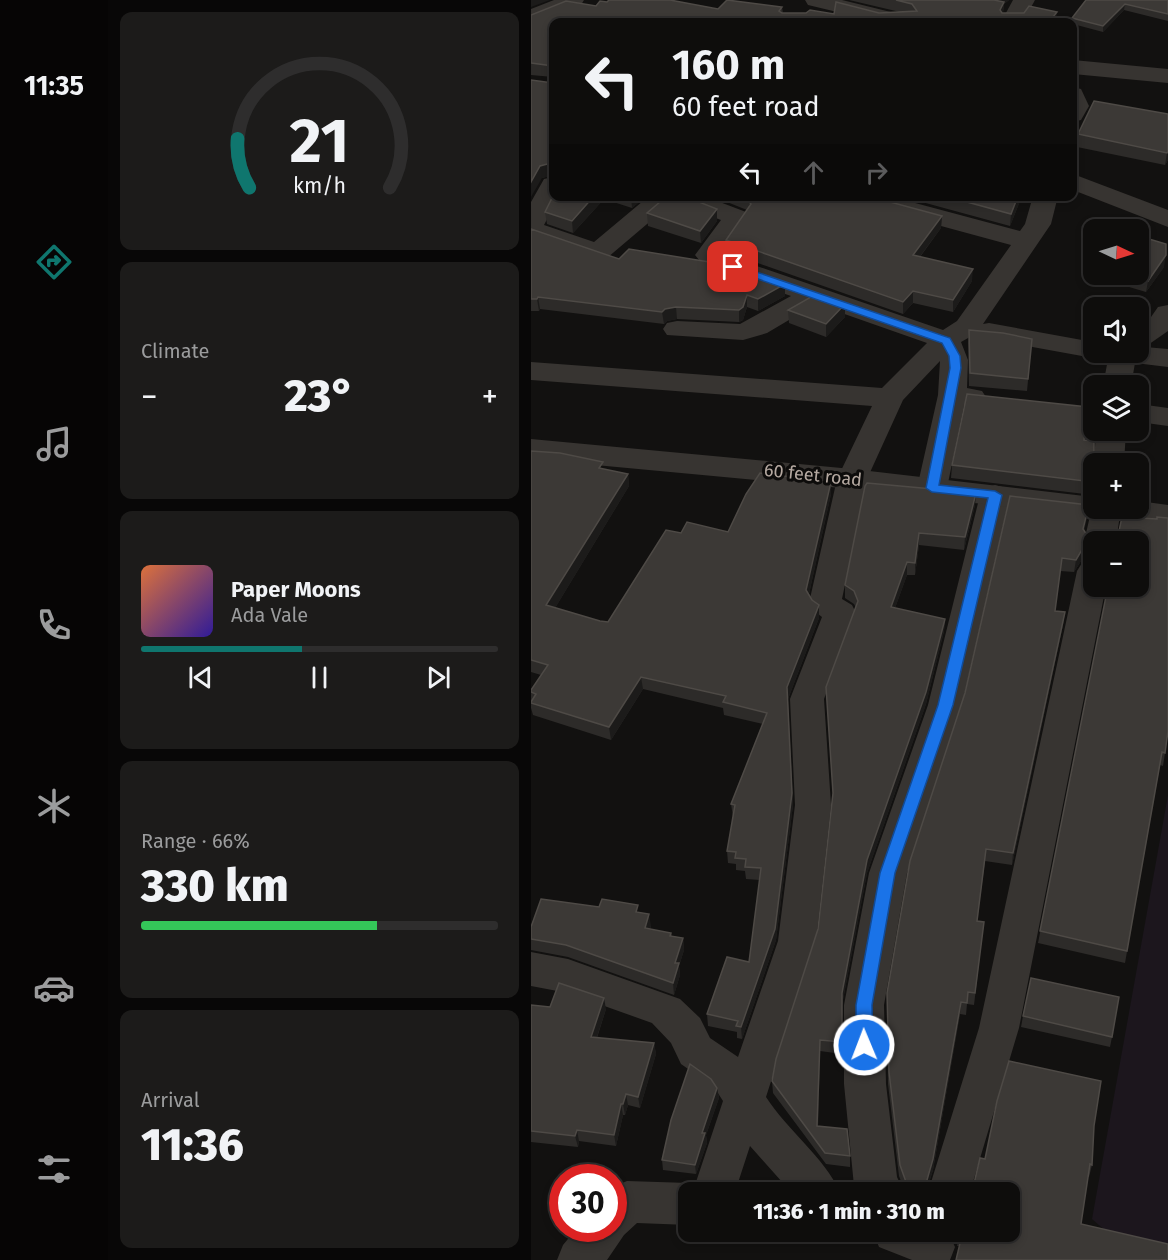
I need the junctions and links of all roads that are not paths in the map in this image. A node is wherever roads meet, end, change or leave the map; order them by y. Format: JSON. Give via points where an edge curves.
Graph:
{"nodes":[{"id":1,"x":573,"y":0,"type":"edge"},
{"id":2,"x":1024,"y":0,"type":"edge"},
{"id":3,"x":812,"y":5,"type":"edge"},
{"id":4,"x":533,"y":17,"type":"edge"},
{"id":5,"x":882,"y":18,"type":"edge"},
{"id":6,"x":1014,"y":18,"type":"edge"},
{"id":7,"x":549,"y":19,"type":"edge"},
{"id":8,"x":1077,"y":67,"type":"edge"},
{"id":9,"x":1168,"y":76,"type":"edge"},
{"id":10,"x":1077,"y":183,"type":"edge"},
{"id":11,"x":549,"y":192,"type":"edge"},
{"id":12,"x":659,"y":201,"type":"edge"},
{"id":13,"x":693,"y":201,"type":"edge"},
{"id":14,"x":877,"y":201,"type":"edge"},
{"id":15,"x":1045,"y":201,"type":"edge"},
{"id":16,"x":1168,"y":219,"type":"edge"},
{"id":17,"x":531,"y":227,"type":"edge"},
{"id":18,"x":1027,"y":241,"type":"junction"},
{"id":19,"x":812,"y":295,"type":"junction"},
{"id":20,"x":1168,"y":313,"type":"edge"},
{"id":21,"x":677,"y":329,"type":"dead end"},
{"id":22,"x":1149,"y":332,"type":"edge"},
{"id":23,"x":956,"y":334,"type":"junction"},
{"id":24,"x":1083,"y":349,"type":"edge"},
{"id":25,"x":1149,"y":356,"type":"edge"},
{"id":26,"x":1168,"y":358,"type":"edge"},
{"id":27,"x":531,"y":371,"type":"edge"},
{"id":28,"x":952,"y":395,"type":"junction"},
{"id":29,"x":890,"y":398,"type":"junction"},
{"id":30,"x":999,"y":399,"type":"edge"},
{"id":31,"x":1149,"y":415,"type":"edge"},
{"id":32,"x":1168,"y":417,"type":"edge"},
{"id":33,"x":531,"y":449,"type":"edge"},
{"id":34,"x":852,"y":479,"type":"junction"},
{"id":35,"x":932,"y":488,"type":"junction"},
{"id":36,"x":995,"y":495,"type":"junction"},
{"id":37,"x":1083,"y":506,"type":"edge"},
{"id":38,"x":1149,"y":513,"type":"edge"},
{"id":39,"x":1168,"y":515,"type":"edge"},
{"id":40,"x":1088,"y":597,"type":"edge"},
{"id":41,"x":531,"y":969,"type":"edge"},
{"id":42,"x":745,"y":1101,"type":"junction"},
{"id":43,"x":717,"y":1182,"type":"edge"},
{"id":44,"x":805,"y":1182,"type":"edge"},
{"id":45,"x":876,"y":1182,"type":"edge"},
{"id":46,"x":952,"y":1182,"type":"edge"},
{"id":47,"x":627,"y":1202,"type":"edge"},
{"id":48,"x":678,"y":1204,"type":"edge"},
{"id":49,"x":594,"y":1242,"type":"edge"},
{"id":50,"x":579,"y":1260,"type":"edge"}],
"edges":[{"from":1,"to":4,"type":"street"},
{"from":2,"to":6,"type":"street"},
{"from":3,"to":5,"type":"street"},
{"from":4,"to":7,"type":"street"},
{"from":8,"to":9,"type":"street"},
{"from":10,"to":16,"type":"street"},
{"from":11,"to":17,"type":"street"},
{"from":12,"to":17,"type":"street","via":[[599,252]]},
{"from":13,"to":19,"type":"street","via":[[737,217],[711,249],[708,255],[714,260]]},
{"from":14,"to":18,"type":"street"},
{"from":15,"to":18,"type":"street","via":[[1038,224]]},
{"from":18,"to":23,"type":"street"},
{"from":19,"to":21,"type":"street","via":[[743,332]]},
{"from":19,"to":23,"type":"street"},
{"from":20,"to":22,"type":"street"},
{"from":23,"to":24,"type":"street"},
{"from":23,"to":28,"type":"street"},
{"from":23,"to":29,"type":"street","via":[[900,384]]},
{"from":25,"to":26,"type":"street"},
{"from":27,"to":29,"type":"street"},
{"from":28,"to":30,"type":"street"},
{"from":28,"to":35,"type":"street"},
{"from":29,"to":34,"type":"street"},
{"from":31,"to":32,"type":"street"},
{"from":33,"to":34,"type":"street","name":"60 feet road"},
{"from":34,"to":35,"type":"street","name":"60 feet road"},
{"from":34,"to":42,"type":"street","via":[[825,603],[840,613],[807,699],[813,805],[797,941]]},
{"from":35,"to":36,"type":"street","name":"60 feet road"},
{"from":36,"to":37,"type":"street","name":"60 feet road"},
{"from":36,"to":45,"type":"street","via":[[945,705],[888,873],[864,1005],[865,1084]]},
{"from":38,"to":39,"type":"street"},
{"from":40,"to":46,"type":"street","via":[[999,1028]]},
{"from":41,"to":42,"type":"street","via":[[590,983],[666,1011],[686,1031],[695,1051],[729,1074]]},
{"from":42,"to":43,"type":"street"},
{"from":42,"to":44,"type":"street"},
{"from":47,"to":48,"type":"street"},
{"from":49,"to":50,"type":"street"}]}
